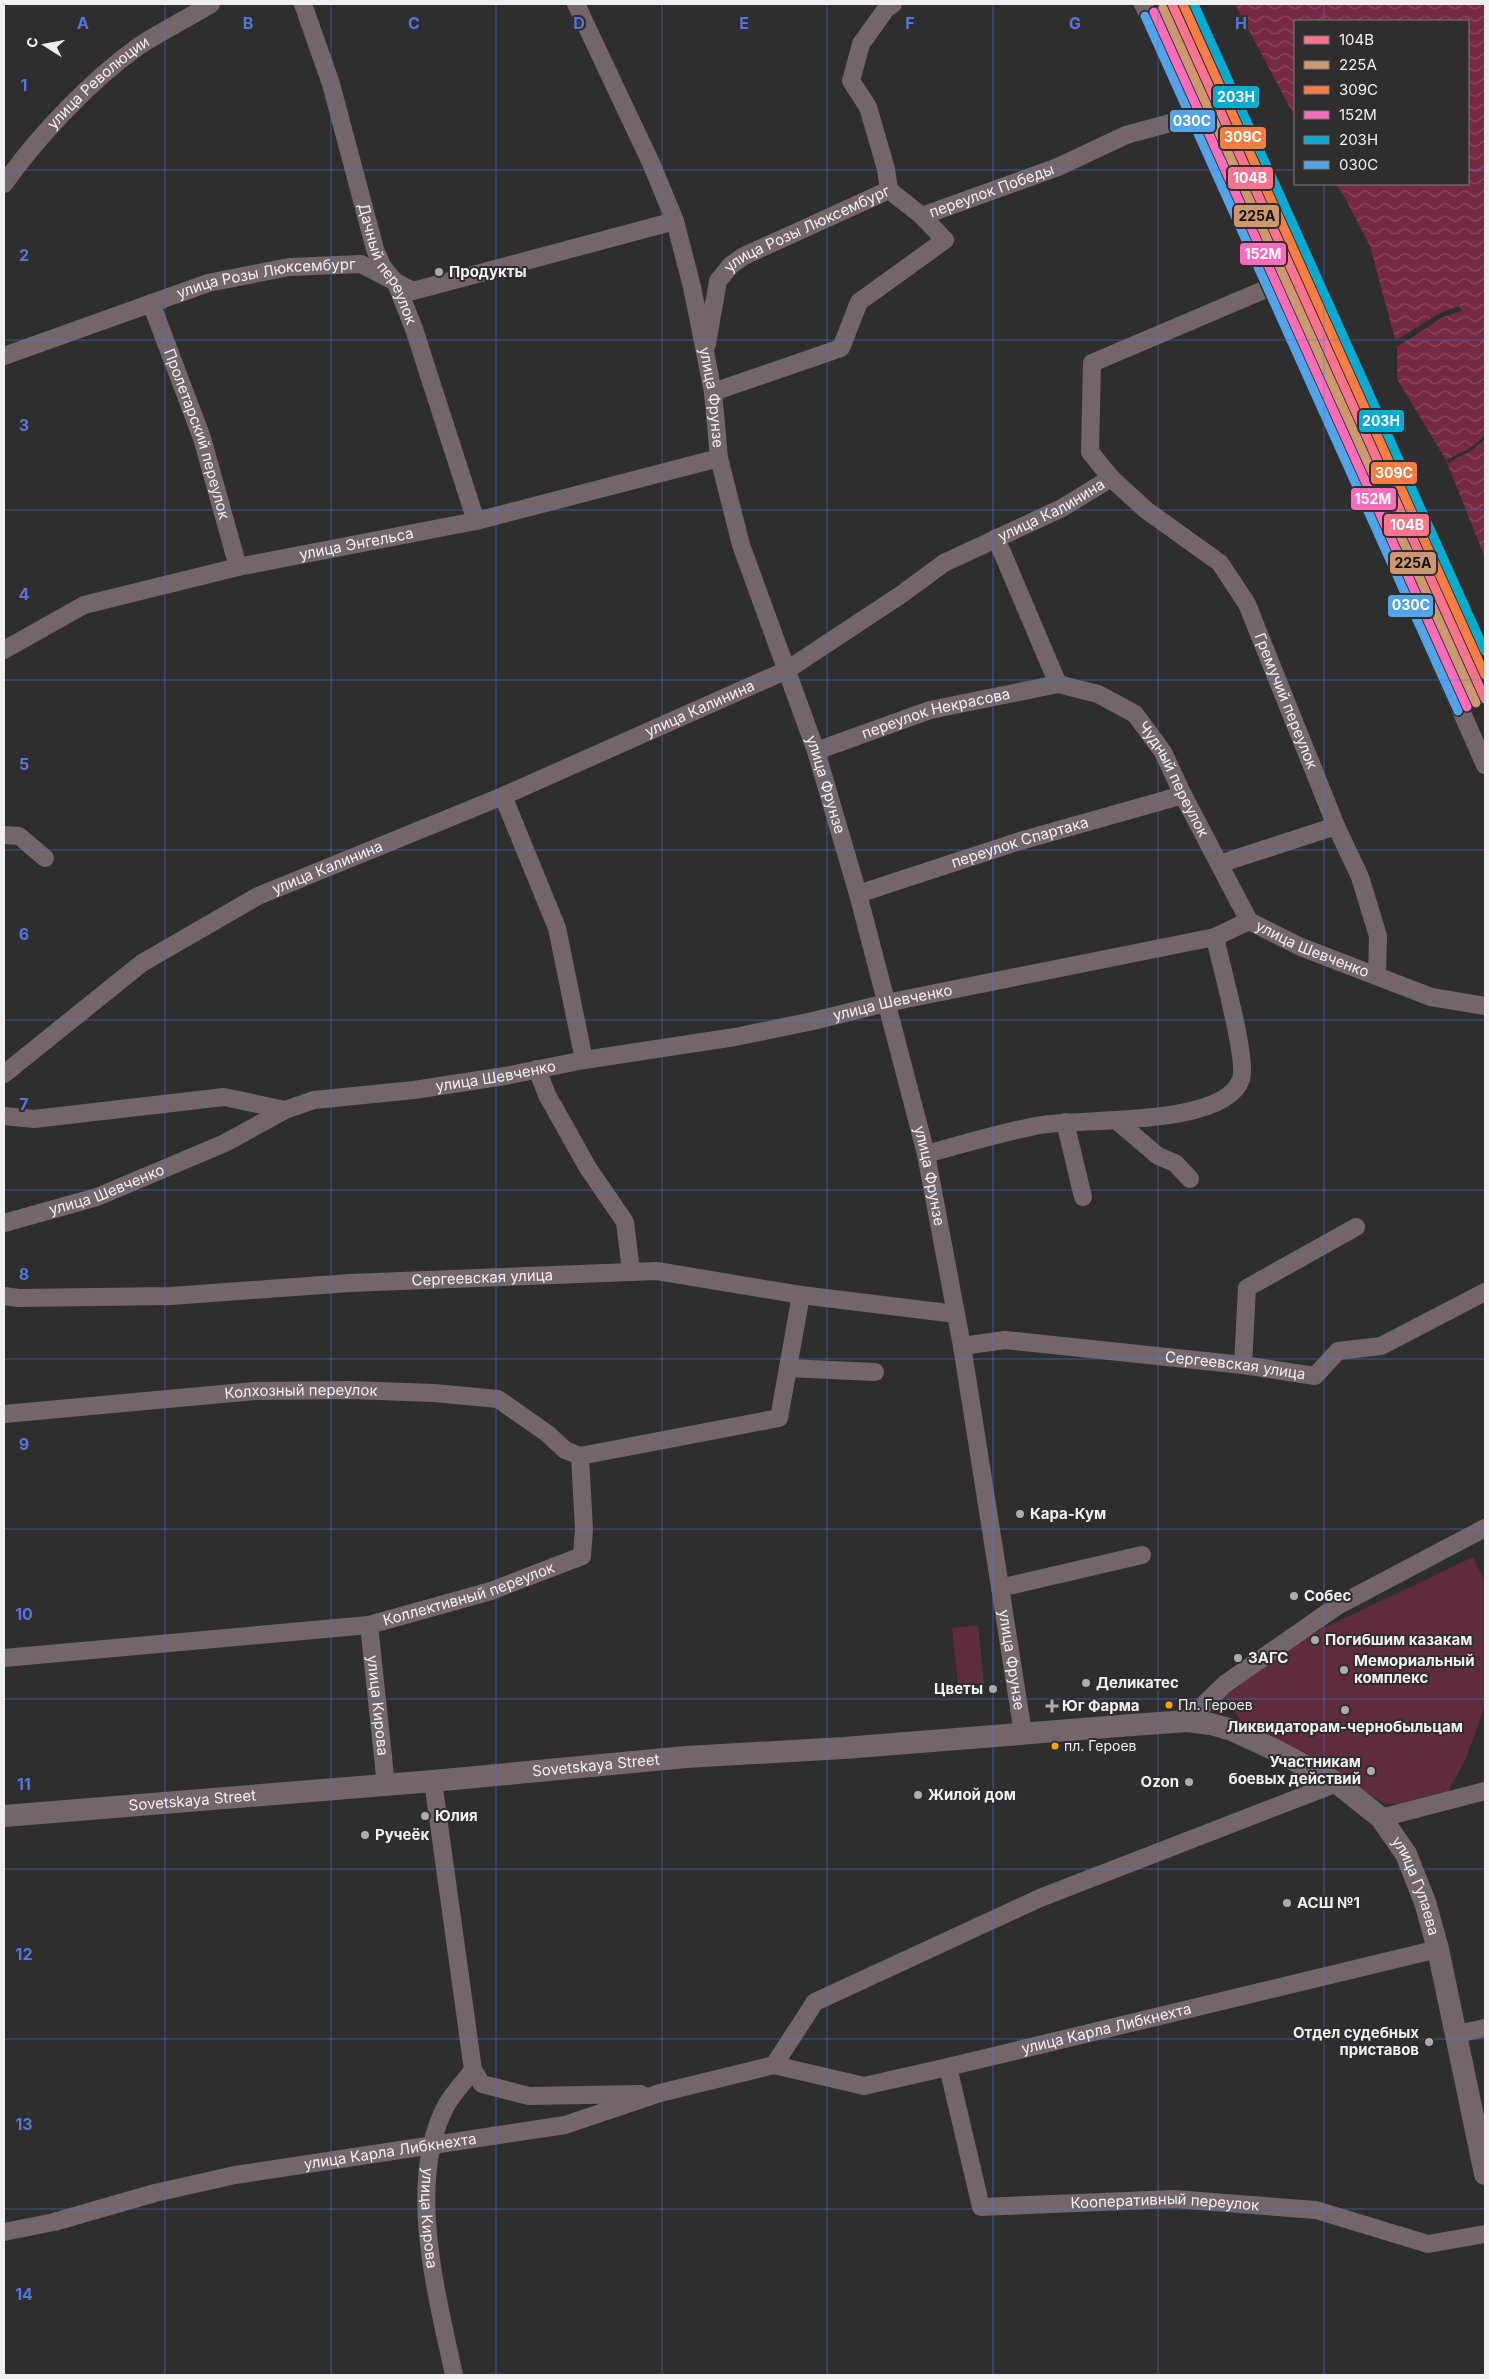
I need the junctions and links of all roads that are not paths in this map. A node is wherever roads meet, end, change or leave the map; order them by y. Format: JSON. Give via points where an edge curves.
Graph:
{"nodes":[{"id":1,"x":211,"y":4,"type":"edge"},
{"id":2,"x":303,"y":4,"type":"edge"},
{"id":3,"x":576,"y":4,"type":"edge"},
{"id":4,"x":893,"y":4,"type":"edge"},
{"id":5,"x":1144,"y":4,"type":"edge"},
{"id":6,"x":1196,"y":116,"type":"junction"},
{"id":7,"x":4,"y":184,"type":"edge"},
{"id":8,"x":889,"y":190,"type":"junction"},
{"id":9,"x":922,"y":216,"type":"junction"},
{"id":10,"x":675,"y":221,"type":"junction"},
{"id":11,"x":396,"y":282,"type":"junction"},
{"id":12,"x":1273,"y":286,"type":"junction"},
{"id":13,"x":151,"y":303,"type":"junction"},
{"id":14,"x":705,"y":353,"type":"junction"},
{"id":15,"x":4,"y":356,"type":"edge"},
{"id":16,"x":713,"y":392,"type":"junction"},
{"id":17,"x":719,"y":458,"type":"junction"},
{"id":18,"x":1111,"y":478,"type":"junction"},
{"id":19,"x":476,"y":521,"type":"junction"},
{"id":20,"x":996,"y":538,"type":"junction"},
{"id":21,"x":238,"y":567,"type":"junction"},
{"id":22,"x":4,"y":650,"type":"edge"},
{"id":23,"x":787,"y":670,"type":"junction"},
{"id":24,"x":1058,"y":684,"type":"junction"},
{"id":25,"x":816,"y":751,"type":"junction"},
{"id":26,"x":1485,"y":765,"type":"edge"},
{"id":27,"x":1182,"y":795,"type":"junction"},
{"id":28,"x":503,"y":796,"type":"junction"},
{"id":29,"x":1336,"y":826,"type":"junction"},
{"id":30,"x":4,"y":835,"type":"edge"},
{"id":31,"x":45,"y":858,"type":"dead end"},
{"id":32,"x":1219,"y":864,"type":"junction"},
{"id":33,"x":858,"y":894,"type":"junction"},
{"id":34,"x":1249,"y":921,"type":"junction"},
{"id":35,"x":1215,"y":937,"type":"junction"},
{"id":36,"x":1377,"y":976,"type":"junction"},
{"id":37,"x":886,"y":1003,"type":"junction"},
{"id":38,"x":1485,"y":1006,"type":"edge"},
{"id":39,"x":584,"y":1060,"type":"junction"},
{"id":40,"x":537,"y":1069,"type":"junction"},
{"id":41,"x":4,"y":1074,"type":"edge"},
{"id":42,"x":285,"y":1110,"type":"junction"},
{"id":43,"x":4,"y":1116,"type":"edge"},
{"id":44,"x":1117,"y":1121,"type":"junction"},
{"id":45,"x":1065,"y":1122,"type":"junction"},
{"id":46,"x":926,"y":1154,"type":"junction"},
{"id":47,"x":1190,"y":1179,"type":"dead end"},
{"id":48,"x":1083,"y":1197,"type":"dead end"},
{"id":49,"x":4,"y":1223,"type":"edge"},
{"id":50,"x":1356,"y":1227,"type":"dead end"},
{"id":51,"x":631,"y":1272,"type":"junction"},
{"id":52,"x":1485,"y":1292,"type":"edge"},
{"id":53,"x":801,"y":1295,"type":"junction"},
{"id":54,"x":4,"y":1296,"type":"edge"},
{"id":55,"x":956,"y":1314,"type":"junction"},
{"id":56,"x":962,"y":1346,"type":"junction"},
{"id":57,"x":1243,"y":1365,"type":"junction"},
{"id":58,"x":788,"y":1368,"type":"junction"},
{"id":59,"x":875,"y":1372,"type":"dead end"},
{"id":60,"x":4,"y":1414,"type":"edge"},
{"id":61,"x":580,"y":1456,"type":"junction"},
{"id":62,"x":1485,"y":1528,"type":"edge"},
{"id":63,"x":1142,"y":1555,"type":"dead end"},
{"id":64,"x":1000,"y":1588,"type":"junction"},
{"id":65,"x":370,"y":1626,"type":"junction"},
{"id":66,"x":4,"y":1658,"type":"edge"},
{"id":67,"x":1187,"y":1721,"type":"junction"},
{"id":68,"x":1023,"y":1733,"type":"junction"},
{"id":69,"x":433,"y":1781,"type":"junction"},
{"id":70,"x":1337,"y":1783,"type":"junction"},
{"id":71,"x":386,"y":1785,"type":"junction"},
{"id":72,"x":1485,"y":1791,"type":"edge"},
{"id":73,"x":4,"y":1816,"type":"edge"},
{"id":74,"x":1381,"y":1818,"type":"junction"},
{"id":75,"x":1438,"y":1949,"type":"junction"},
{"id":76,"x":1485,"y":2028,"type":"edge"},
{"id":77,"x":1457,"y":2034,"type":"junction"},
{"id":78,"x":774,"y":2065,"type":"junction"},
{"id":79,"x":948,"y":2067,"type":"junction"},
{"id":80,"x":473,"y":2070,"type":"junction"},
{"id":81,"x":660,"y":2093,"type":"junction"},
{"id":82,"x":431,"y":2147,"type":"junction"},
{"id":83,"x":1485,"y":2174,"type":"edge"},
{"id":84,"x":4,"y":2232,"type":"edge"},
{"id":85,"x":1485,"y":2234,"type":"edge"},
{"id":86,"x":454,"y":2375,"type":"edge"}],
"edges":[{"from":1,"to":7,"type":"street","name":"улица Революции","via":[[140,46],[100,77],[66,111]]},
{"from":2,"to":11,"type":"street","name":"Дачный переулок","via":[[331,84],[375,249],[382,266]]},
{"from":3,"to":10,"type":"street","name":"улица Фрунзе"},
{"from":4,"to":8,"type":"street","name":"улица Розы Люксембург","via":[[861,44],[851,81],[868,107]]},
{"from":5,"to":6,"type":"street"},
{"from":6,"to":9,"type":"street","name":"переулок Победы","via":[[1126,135],[1058,167]]},
{"from":6,"to":12,"type":"street"},
{"from":8,"to":9,"type":"street"},
{"from":8,"to":14,"type":"street","name":"улица Розы Люксембург","via":[[744,256],[732,265],[718,281]]},
{"from":9,"to":16,"type":"street","name":"переулок Победы","via":[[946,240],[859,302],[841,348]]},
{"from":10,"to":11,"type":"street","name":"улица Розы Люксембург","via":[[413,291]]},
{"from":10,"to":14,"type":"street","name":"улица Фрунзе"},
{"from":11,"to":13,"type":"street","name":"улица Розы Люксембург","via":[[361,264],[289,267],[208,282]]},
{"from":11,"to":19,"type":"street","name":"Дачный переулок"},
{"from":12,"to":18,"type":"street","name":"улица Калинина","via":[[1092,363],[1090,452]]},
{"from":12,"to":26,"type":"street"},
{"from":13,"to":15,"type":"street","name":"улица Розы Люксембург"},
{"from":13,"to":21,"type":"street","name":"Пролетарский переулок","via":[[202,438]]},
{"from":14,"to":16,"type":"street","name":"улица Фрунзе"},
{"from":16,"to":17,"type":"street","name":"улица Фрунзе"},
{"from":17,"to":19,"type":"street","name":"улица Энгельса"},
{"from":17,"to":23,"type":"street","name":"улица Фрунзе","via":[[741,545]]},
{"from":18,"to":20,"type":"street","name":"улица Калинина","via":[[1062,508]]},
{"from":18,"to":29,"type":"street","name":"Гремучий переулок","via":[[1146,510],[1220,563],[1248,604]]},
{"from":19,"to":21,"type":"street","name":"улица Энгельса"},
{"from":20,"to":23,"type":"street","name":"улица Калинина","via":[[944,563]]},
{"from":20,"to":24,"type":"street"},
{"from":21,"to":22,"type":"street","name":"улица Энгельса","via":[[84,604]]},
{"from":23,"to":25,"type":"street","name":"улица Фрунзе"},
{"from":23,"to":28,"type":"street","name":"улица Калинина"},
{"from":24,"to":25,"type":"street","name":"переулок Некрасова","via":[[930,710]]},
{"from":24,"to":27,"type":"street","name":"Чудный переулок","via":[[1098,694],[1134,714],[1163,752]]},
{"from":25,"to":33,"type":"street","name":"улица Фрунзе"},
{"from":27,"to":32,"type":"street","name":"Чудный переулок"},
{"from":27,"to":33,"type":"street","name":"переулок Спартака","via":[[1020,841]]},
{"from":28,"to":39,"type":"street","via":[[557,928]]},
{"from":28,"to":41,"type":"street","name":"улица Калинина","via":[[258,896],[142,963]]},
{"from":29,"to":32,"type":"street"},
{"from":29,"to":36,"type":"street","name":"Гремучий переулок","via":[[1360,877],[1378,936]]},
{"from":30,"to":31,"type":"street","via":[[19,836]]},
{"from":32,"to":34,"type":"street","name":"Чудный переулок"},
{"from":33,"to":37,"type":"street","name":"улица Фрунзе"},
{"from":34,"to":35,"type":"street","name":"улица Шевченко"},
{"from":34,"to":36,"type":"street","name":"улица Шевченко","via":[[1301,947]]},
{"from":35,"to":37,"type":"street","name":"улица Шевченко"},
{"from":35,"to":44,"type":"street","via":[[1242,1058],[1241,1080],[1228,1096],[1203,1109]]},
{"from":36,"to":38,"type":"street","name":"улица Шевченко","via":[[1431,997]]},
{"from":37,"to":39,"type":"street","name":"улица Шевченко","via":[[735,1038]]},
{"from":37,"to":46,"type":"street","name":"улица Фрунзе"},
{"from":39,"to":40,"type":"street","name":"улица Шевченко"},
{"from":40,"to":42,"type":"street","name":"улица Шевченко","via":[[414,1090],[314,1100]]},
{"from":40,"to":51,"type":"street","via":[[547,1095],[588,1168],[625,1222]]},
{"from":42,"to":43,"type":"street","via":[[224,1097],[34,1119]]},
{"from":42,"to":49,"type":"street","name":"улица Шевченко","via":[[225,1143],[96,1197]]},
{"from":44,"to":45,"type":"street"},
{"from":44,"to":47,"type":"street","via":[[1158,1156],[1175,1163]]},
{"from":45,"to":46,"type":"street","via":[[1040,1125]]},
{"from":45,"to":48,"type":"street"},
{"from":46,"to":55,"type":"street","name":"улица Фрунзе"},
{"from":50,"to":57,"type":"street","via":[[1247,1288]]},
{"from":51,"to":53,"type":"street","name":"Сергеевская улица","via":[[657,1271]]},
{"from":51,"to":54,"type":"street","name":"Сергеевская улица","via":[[350,1283],[170,1296]]},
{"from":52,"to":57,"type":"street","name":"Сергеевская улица","via":[[1381,1346],[1338,1351],[1315,1376]]},
{"from":53,"to":55,"type":"street","name":"Сергеевская улица"},
{"from":53,"to":58,"type":"street"},
{"from":55,"to":56,"type":"street","name":"улица Фрунзе"},
{"from":56,"to":57,"type":"street","name":"Сергеевская улица","via":[[1005,1340]]},
{"from":56,"to":64,"type":"street","name":"улица Фрунзе"},
{"from":58,"to":59,"type":"street"},
{"from":58,"to":61,"type":"street","via":[[779,1418]]},
{"from":60,"to":61,"type":"street","name":"Колхозный переулок","via":[[255,1391],[434,1393],[498,1399],[565,1450]]},
{"from":61,"to":65,"type":"street","name":"Коллективный переулок","via":[[584,1529],[582,1556],[491,1591]]},
{"from":62,"to":67,"type":"street","via":[[1337,1606],[1226,1684]]},
{"from":63,"to":64,"type":"street","name":"улица Фрунзе"},
{"from":64,"to":68,"type":"street","name":"улица Фрунзе"},
{"from":65,"to":66,"type":"street","name":"Коллективный переулок"},
{"from":65,"to":71,"type":"street","name":"улица Кирова"},
{"from":67,"to":68,"type":"main road","name":"Sovetskaya Street"},
{"from":67,"to":70,"type":"main road","name":"улица Гулаева","via":[[1232,1730]]},
{"from":68,"to":69,"type":"main road","name":"Sovetskaya Street","via":[[686,1757]]},
{"from":69,"to":71,"type":"main road","name":"Sovetskaya Street"},
{"from":69,"to":80,"type":"street"},
{"from":70,"to":74,"type":"main road","name":"улица Гулаева"},
{"from":70,"to":78,"type":"street","via":[[1040,1898],[815,2002]]},
{"from":71,"to":73,"type":"main road","name":"Sovetskaya Street"},
{"from":72,"to":74,"type":"street"},
{"from":74,"to":75,"type":"main road","name":"улица Гулаева","via":[[1406,1854],[1425,1902]]},
{"from":75,"to":77,"type":"main road","name":"улица Гулаева"},
{"from":75,"to":79,"type":"street","name":"улица Карла Либкнехта"},
{"from":76,"to":77,"type":"street"},
{"from":77,"to":83,"type":"main road","name":"улица Гулаева"},
{"from":78,"to":79,"type":"street","name":"улица Карла Либкнехта","via":[[864,2086]]},
{"from":78,"to":81,"type":"street","name":"улица Карла Либкнехта"},
{"from":79,"to":85,"type":"street","name":"Кооперативный переулок","via":[[980,2207],[1174,2199],[1316,2210],[1428,2244]]},
{"from":80,"to":81,"type":"street","via":[[482,2084],[529,2096]]},
{"from":80,"to":82,"type":"street","name":"улица Кирова","via":[[447,2104]]},
{"from":81,"to":82,"type":"street","name":"улица Карла Либкнехта","via":[[565,2126]]},
{"from":82,"to":84,"type":"street","name":"улица Карла Либкнехта","via":[[235,2175]]},
{"from":82,"to":86,"type":"street","name":"улица Кирова","via":[[427,2193],[430,2260]]}]}
